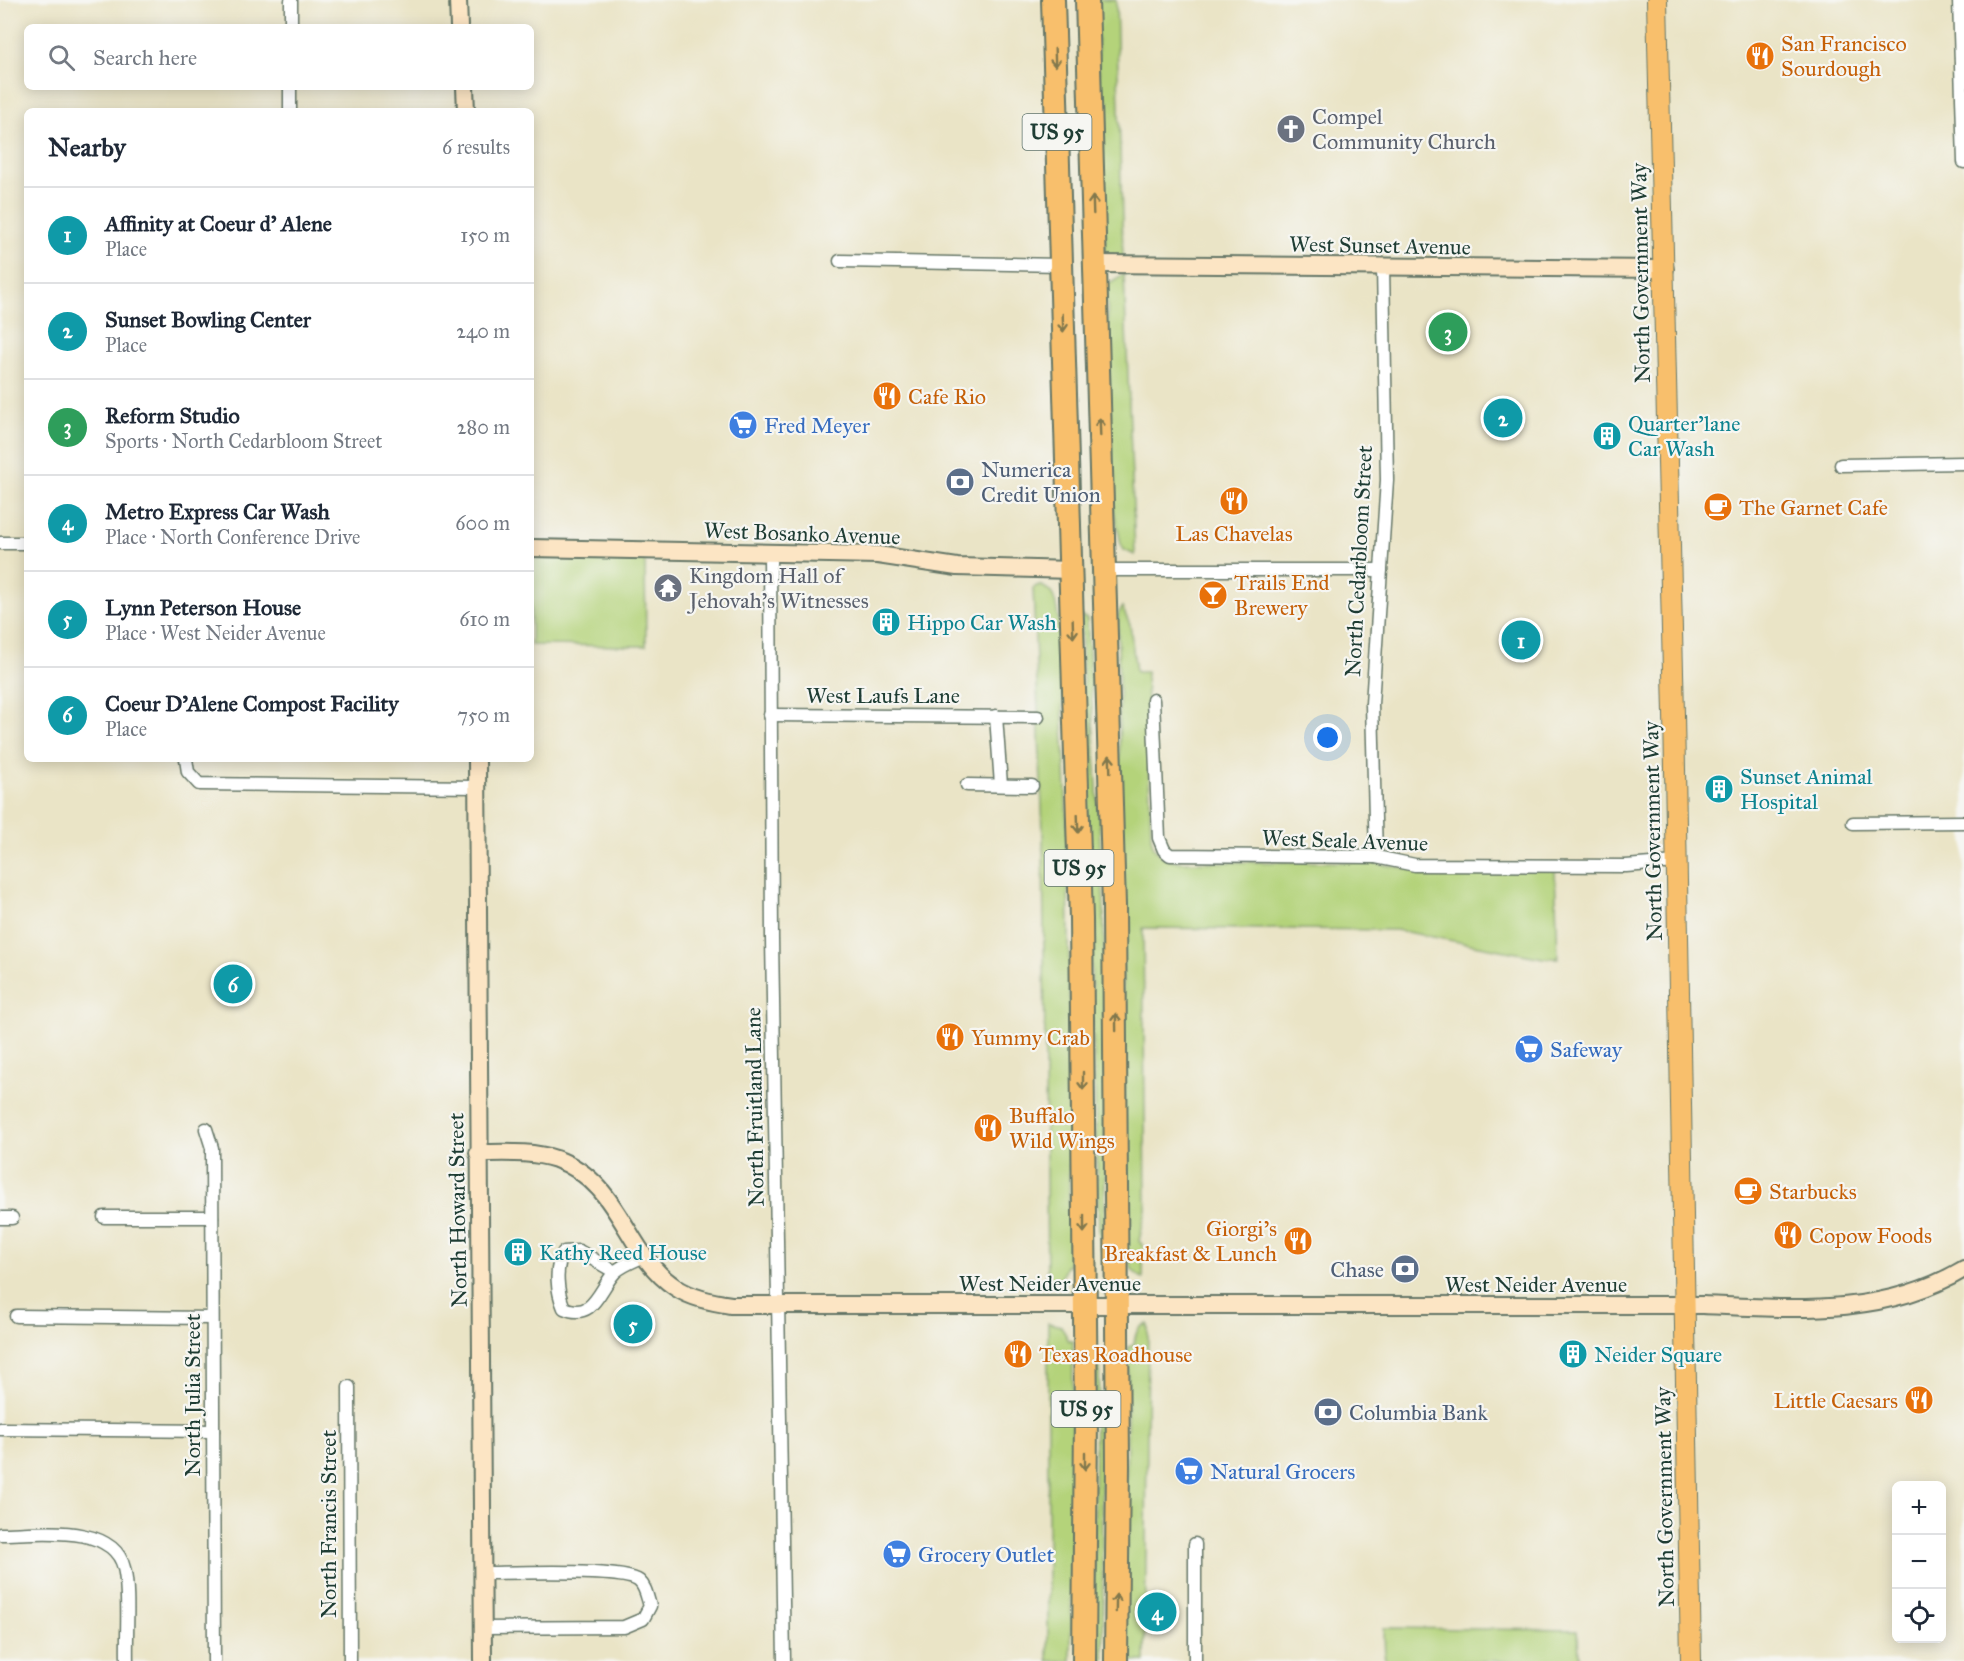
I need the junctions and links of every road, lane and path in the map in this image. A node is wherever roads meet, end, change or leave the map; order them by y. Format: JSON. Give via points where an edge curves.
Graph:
{"nodes":[{"id":1,"x":291,"y":0,"type":"edge"},
{"id":2,"x":458,"y":0,"type":"edge"},
{"id":3,"x":1053,"y":0,"type":"edge"},
{"id":4,"x":1087,"y":0,"type":"edge"},
{"id":5,"x":1657,"y":0,"type":"edge"},
{"id":6,"x":1959,"y":0,"type":"edge"},
{"id":7,"x":291,"y":24,"type":"edge"},
{"id":8,"x":459,"y":24,"type":"edge"},
{"id":9,"x":291,"y":90,"type":"edge"},
{"id":10,"x":465,"y":90,"type":"edge"},
{"id":11,"x":290,"y":108,"type":"edge"},
{"id":12,"x":466,"y":108,"type":"edge"},
{"id":13,"x":1964,"y":127,"type":"edge"},
{"id":14,"x":1964,"y":162,"type":"edge"},
{"id":15,"x":840,"y":261,"type":"dead end"},
{"id":16,"x":1095,"y":264,"type":"junction"},
{"id":17,"x":1061,"y":265,"type":"junction"},
{"id":18,"x":1383,"y":267,"type":"junction"},
{"id":19,"x":1665,"y":269,"type":"junction"},
{"id":20,"x":1067,"y":449,"type":"junction"},
{"id":21,"x":1964,"y":463,"type":"edge"},
{"id":22,"x":1841,"y":465,"type":"dead end"},
{"id":23,"x":0,"y":543,"type":"edge"},
{"id":24,"x":24,"y":543,"type":"edge"},
{"id":25,"x":534,"y":548,"type":"edge"},
{"id":26,"x":770,"y":552,"type":"junction"},
{"id":27,"x":1071,"y":570,"type":"junction"},
{"id":28,"x":1104,"y":570,"type":"junction"},
{"id":29,"x":1382,"y":570,"type":"junction"},
{"id":30,"x":1107,"y":676,"type":"junction"},
{"id":31,"x":1153,"y":700,"type":"dead end"},
{"id":32,"x":770,"y":715,"type":"junction"},
{"id":33,"x":996,"y":716,"type":"junction"},
{"id":34,"x":1038,"y":717,"type":"dead end"},
{"id":35,"x":186,"y":762,"type":"edge"},
{"id":36,"x":477,"y":762,"type":"edge"},
{"id":37,"x":967,"y":785,"type":"dead end"},
{"id":38,"x":1001,"y":785,"type":"junction"},
{"id":39,"x":1032,"y":786,"type":"dead end"},
{"id":40,"x":477,"y":787,"type":"junction"},
{"id":41,"x":1964,"y":822,"type":"edge"},
{"id":42,"x":1853,"y":823,"type":"dead end"},
{"id":43,"x":1376,"y":857,"type":"junction"},
{"id":44,"x":1676,"y":862,"type":"junction"},
{"id":45,"x":206,"y":1129,"type":"dead end"},
{"id":46,"x":478,"y":1153,"type":"junction"},
{"id":47,"x":104,"y":1217,"type":"dead end"},
{"id":48,"x":212,"y":1217,"type":"junction"},
{"id":49,"x":644,"y":1256,"type":"junction"},
{"id":50,"x":615,"y":1272,"type":"junction"},
{"id":51,"x":1963,"y":1272,"type":"edge"},
{"id":52,"x":1085,"y":1304,"type":"junction"},
{"id":53,"x":1117,"y":1304,"type":"junction"},
{"id":54,"x":1685,"y":1306,"type":"junction"},
{"id":55,"x":780,"y":1307,"type":"junction"},
{"id":56,"x":16,"y":1316,"type":"dead end"},
{"id":57,"x":212,"y":1318,"type":"junction"},
{"id":58,"x":349,"y":1387,"type":"dead end"},
{"id":59,"x":0,"y":1429,"type":"edge"},
{"id":60,"x":213,"y":1431,"type":"junction"},
{"id":61,"x":0,"y":1534,"type":"edge"},
{"id":62,"x":1195,"y":1544,"type":"dead end"},
{"id":63,"x":483,"y":1573,"type":"junction"},
{"id":64,"x":483,"y":1628,"type":"junction"},
{"id":65,"x":1085,"y":1658,"type":"edge"},
{"id":66,"x":127,"y":1661,"type":"edge"},
{"id":67,"x":214,"y":1661,"type":"edge"},
{"id":68,"x":350,"y":1661,"type":"edge"},
{"id":69,"x":483,"y":1661,"type":"edge"},
{"id":70,"x":784,"y":1661,"type":"edge"},
{"id":71,"x":1116,"y":1661,"type":"edge"},
{"id":72,"x":1196,"y":1661,"type":"edge"},
{"id":73,"x":1690,"y":1661,"type":"edge"}],
"edges":[{"from":1,"to":7,"type":"street"},
{"from":2,"to":8,"type":"street"},
{"from":3,"to":17,"type":"highway","number":"US 95","one_way":true},
{"from":16,"to":4,"type":"highway","number":"US 95","one_way":true},
{"from":5,"to":19,"type":"main road","name":"North Government Way"},
{"from":6,"to":13,"type":"street"},
{"from":9,"to":11,"type":"street"},
{"from":10,"to":12,"type":"street"},
{"from":13,"to":14,"type":"street"},
{"from":15,"to":17,"type":"street"},
{"from":16,"to":18,"type":"street","name":"West Sunset Avenue"},
{"from":28,"to":16,"type":"highway","number":"US 95","one_way":true},
{"from":17,"to":20,"type":"highway","number":"US 95","one_way":true},
{"from":18,"to":19,"type":"street","name":"West Sunset Avenue"},
{"from":18,"to":29,"type":"street","name":"North Cedarbloom Street","via":[[1387,480]]},
{"from":19,"to":44,"type":"main road","name":"North Government Way"},
{"from":20,"to":27,"type":"highway","number":"US 95"},
{"from":20,"to":28,"type":"highway","via":[[1075,479],[1083,548],[1092,566]]},
{"from":21,"to":22,"type":"street"},
{"from":23,"to":24,"type":"street"},
{"from":25,"to":26,"type":"street","name":"West Bosanko Avenue"},
{"from":26,"to":27,"type":"street","name":"West Bosanko Avenue","via":[[878,555],[998,570]]},
{"from":26,"to":32,"type":"street","name":"North Fruitland Lane"},
{"from":27,"to":30,"type":"highway","via":[[1090,580],[1098,657]]},
{"from":27,"to":52,"type":"highway","number":"US 95","one_way":true,"via":[[1081,919]]},
{"from":28,"to":29,"type":"street"},
{"from":28,"to":30,"type":"highway","number":"US 95"},
{"from":29,"to":43,"type":"street","name":"North Cedarbloom Street","via":[[1372,704]]},
{"from":53,"to":30,"type":"highway","number":"US 95","one_way":true,"via":[[1114,904]]},
{"from":31,"to":43,"type":"street","name":"West Seale Avenue","via":[[1159,838],[1170,855]]},
{"from":32,"to":33,"type":"street","name":"West Laufs Lane"},
{"from":32,"to":55,"type":"street","name":"North Fruitland Lane"},
{"from":33,"to":34,"type":"street","name":"West Laufs Lane"},
{"from":33,"to":38,"type":"street"},
{"from":35,"to":40,"type":"street","via":[[188,772],[199,784]]},
{"from":36,"to":40,"type":"street","name":"North Howard Street"},
{"from":37,"to":38,"type":"street"},
{"from":38,"to":39,"type":"street"},
{"from":40,"to":46,"type":"street","name":"North Howard Street"},
{"from":41,"to":42,"type":"street"},
{"from":43,"to":44,"type":"street","name":"West Seale Avenue","via":[[1415,865],[1626,866]]},
{"from":44,"to":54,"type":"main road","name":"North Government Way"},
{"from":45,"to":48,"type":"street","name":"North Julia Street","via":[[212,1148]]},
{"from":46,"to":49,"type":"street","name":"West Neider Avenue","via":[[532,1154],[557,1160],[583,1174],[621,1215]]},
{"from":46,"to":63,"type":"street","name":"North Howard Street"},
{"from":47,"to":48,"type":"street"},
{"from":48,"to":57,"type":"street","name":"North Julia Street"},
{"from":49,"to":50,"type":"street"},
{"from":49,"to":55,"type":"street","name":"West Neider Avenue","via":[[676,1288],[697,1298],[731,1305]]},
{"from":50,"to":50,"type":"street","via":[[589,1309],[581,1312],[564,1308],[558,1274],[564,1252],[579,1251]]},
{"from":51,"to":54,"type":"street","name":"West Neider Avenue","via":[[1924,1290],[1846,1306]]},
{"from":52,"to":53,"type":"street","name":"West Neider Avenue"},
{"from":52,"to":55,"type":"street","name":"West Neider Avenue"},
{"from":52,"to":65,"type":"highway","number":"US 95","one_way":true},
{"from":53,"to":54,"type":"street","name":"West Neider Avenue"},
{"from":71,"to":53,"type":"highway","number":"US 95","one_way":true},
{"from":54,"to":73,"type":"main road","name":"North Government Way"},
{"from":55,"to":70,"type":"street","name":"North Fruitland Lane"},
{"from":56,"to":57,"type":"street"},
{"from":57,"to":60,"type":"street","name":"North Julia Street"},
{"from":58,"to":68,"type":"street","name":"North Francis Street"},
{"from":59,"to":60,"type":"street"},
{"from":60,"to":67,"type":"street","name":"North Julia Street"},
{"from":61,"to":66,"type":"street","via":[[80,1534],[112,1547],[122,1561],[125,1575]]},
{"from":62,"to":72,"type":"street"},
{"from":63,"to":64,"type":"street","name":"North Howard Street"},
{"from":63,"to":64,"type":"street","via":[[615,1573],[638,1579],[650,1606],[643,1619],[624,1627]]},
{"from":64,"to":69,"type":"street","name":"North Howard Street"}]}
